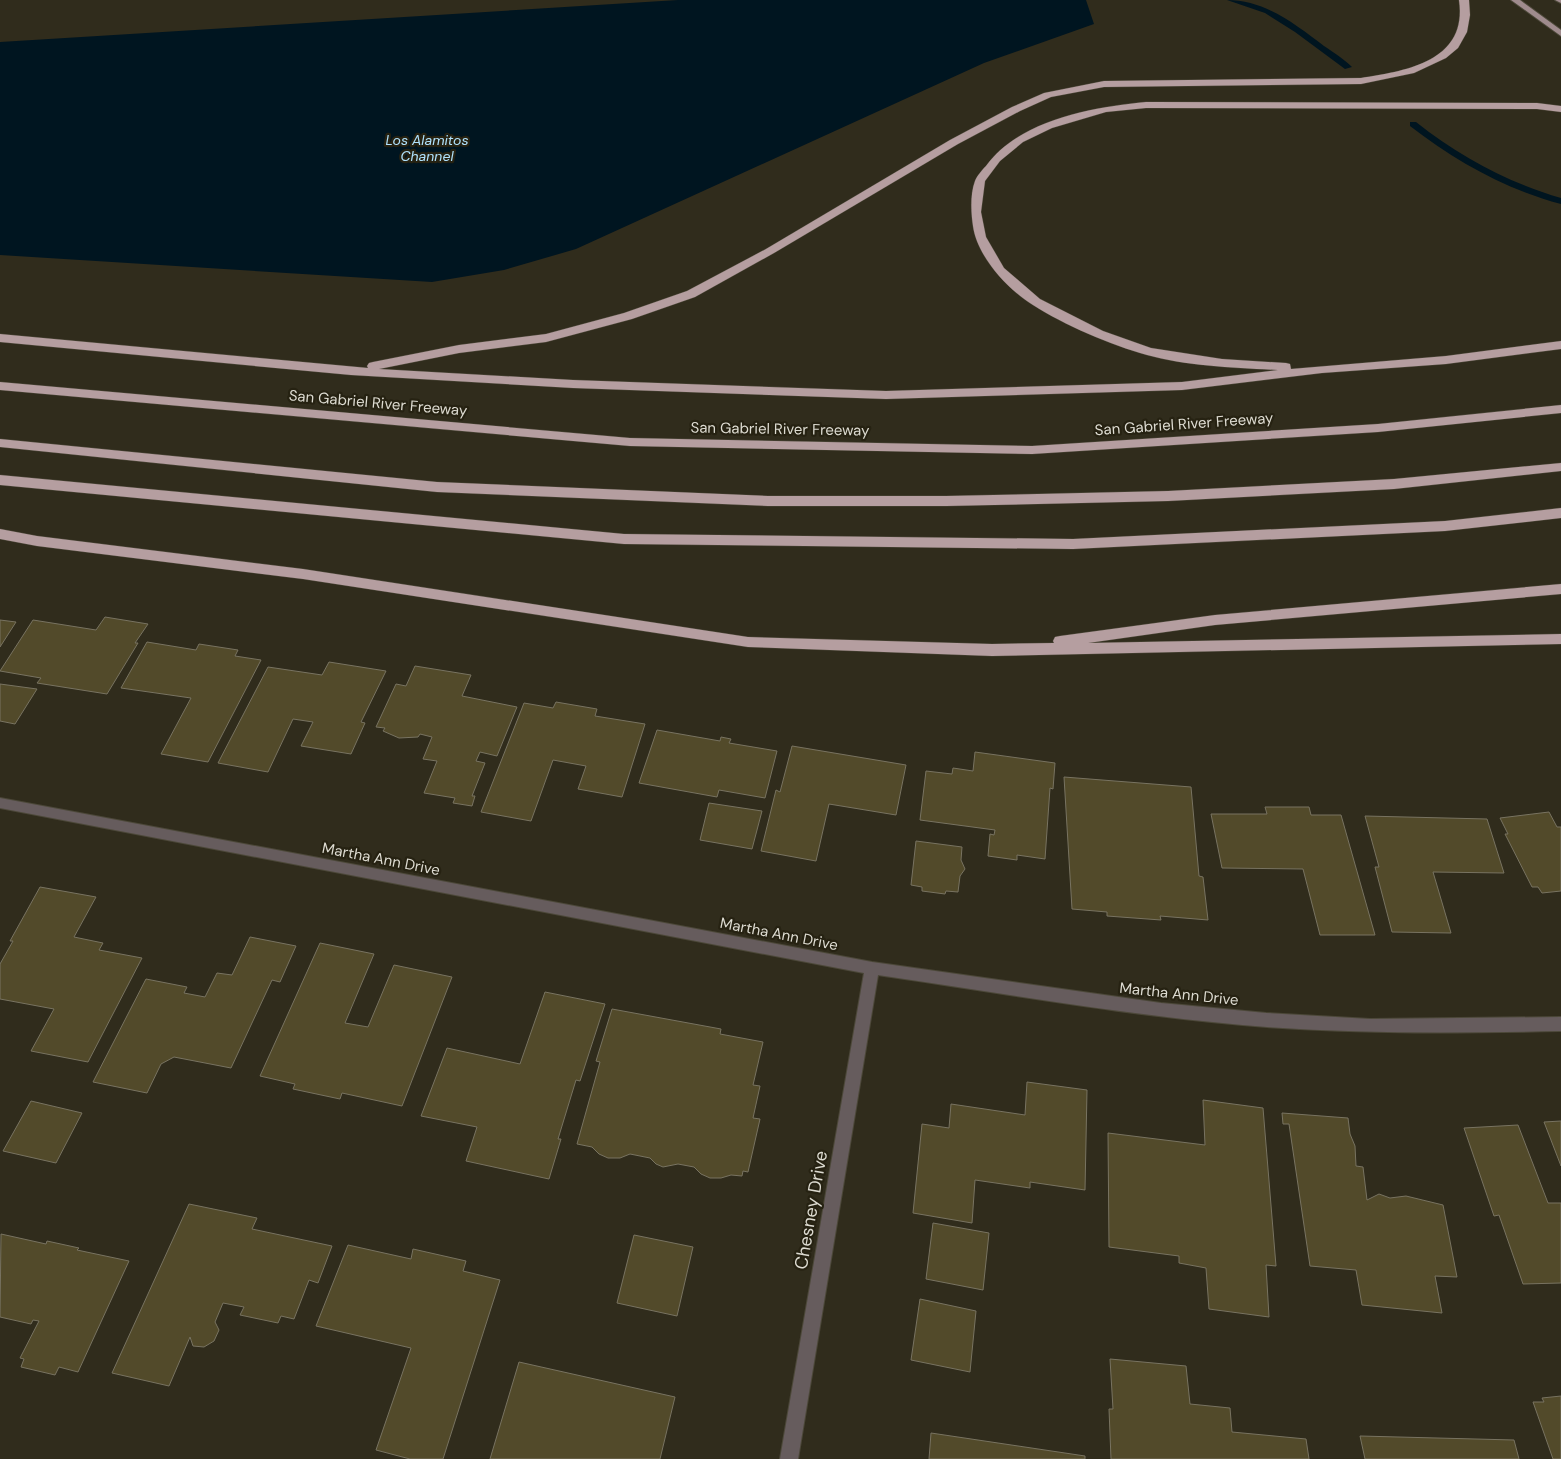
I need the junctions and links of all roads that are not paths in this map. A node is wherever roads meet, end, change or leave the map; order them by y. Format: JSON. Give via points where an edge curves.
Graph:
{"nodes":[{"id":1,"x":1464,"y":0,"type":"edge"},
{"id":2,"x":1515,"y":0,"type":"edge"},
{"id":3,"x":1561,"y":34,"type":"edge"},
{"id":4,"x":1561,"y":109,"type":"edge"},
{"id":5,"x":0,"y":338,"type":"edge"},
{"id":6,"x":1561,"y":345,"type":"edge"},
{"id":7,"x":1322,"y":369,"type":"junction"},
{"id":8,"x":351,"y":370,"type":"junction"},
{"id":9,"x":0,"y":386,"type":"edge"},
{"id":10,"x":1561,"y":409,"type":"edge"},
{"id":11,"x":0,"y":443,"type":"edge"},
{"id":12,"x":1561,"y":467,"type":"edge"},
{"id":13,"x":0,"y":480,"type":"edge"},
{"id":14,"x":1561,"y":513,"type":"edge"},
{"id":15,"x":0,"y":534,"type":"edge"},
{"id":16,"x":1561,"y":589,"type":"edge"},
{"id":17,"x":1561,"y":639,"type":"edge"},
{"id":18,"x":992,"y":650,"type":"junction"},
{"id":19,"x":0,"y":803,"type":"edge"},
{"id":20,"x":872,"y":968,"type":"junction"},
{"id":21,"x":1561,"y":1024,"type":"edge"},
{"id":22,"x":789,"y":1459,"type":"edge"}],
"edges":[{"from":1,"to":8,"type":"highway","via":[[1465,27],[1455,47],[1435,61],[1401,75],[1361,81],[1104,84],[1048,95],[954,142],[691,294],[628,316],[546,338]]},
{"from":2,"to":3,"type":"main road"},
{"from":4,"to":7,"type":"highway","via":[[1538,106],[1146,105],[1105,109],[1048,126],[1019,140],[996,159],[980,181],[976,212],[980,237],[999,270],[1036,302],[1099,334],[1149,352],[1222,363]]},
{"from":5,"to":8,"type":"highway"},
{"from":6,"to":7,"type":"highway","via":[[1446,360]]},
{"from":7,"to":8,"type":"highway","via":[[1182,386],[886,395],[583,385]]},
{"from":9,"to":10,"type":"highway","name":"San Gabriel River Freeway","via":[[630,442],[1032,450],[1378,428]]},
{"from":11,"to":12,"type":"highway","via":[[437,487],[768,501],[1168,496],[1394,484]]},
{"from":13,"to":14,"type":"highway","via":[[624,539],[1073,544],[1445,526]]},
{"from":15,"to":18,"type":"highway","via":[[303,574],[748,642]]},
{"from":16,"to":18,"type":"highway","via":[[1215,620]]},
{"from":17,"to":18,"type":"highway"},
{"from":19,"to":20,"type":"street","name":"Martha Ann Drive"},
{"from":20,"to":21,"type":"street","name":"Martha Ann Drive","via":[[1161,1010],[1266,1020],[1379,1026]]},
{"from":20,"to":22,"type":"street","name":"Chesney Drive"}]}
